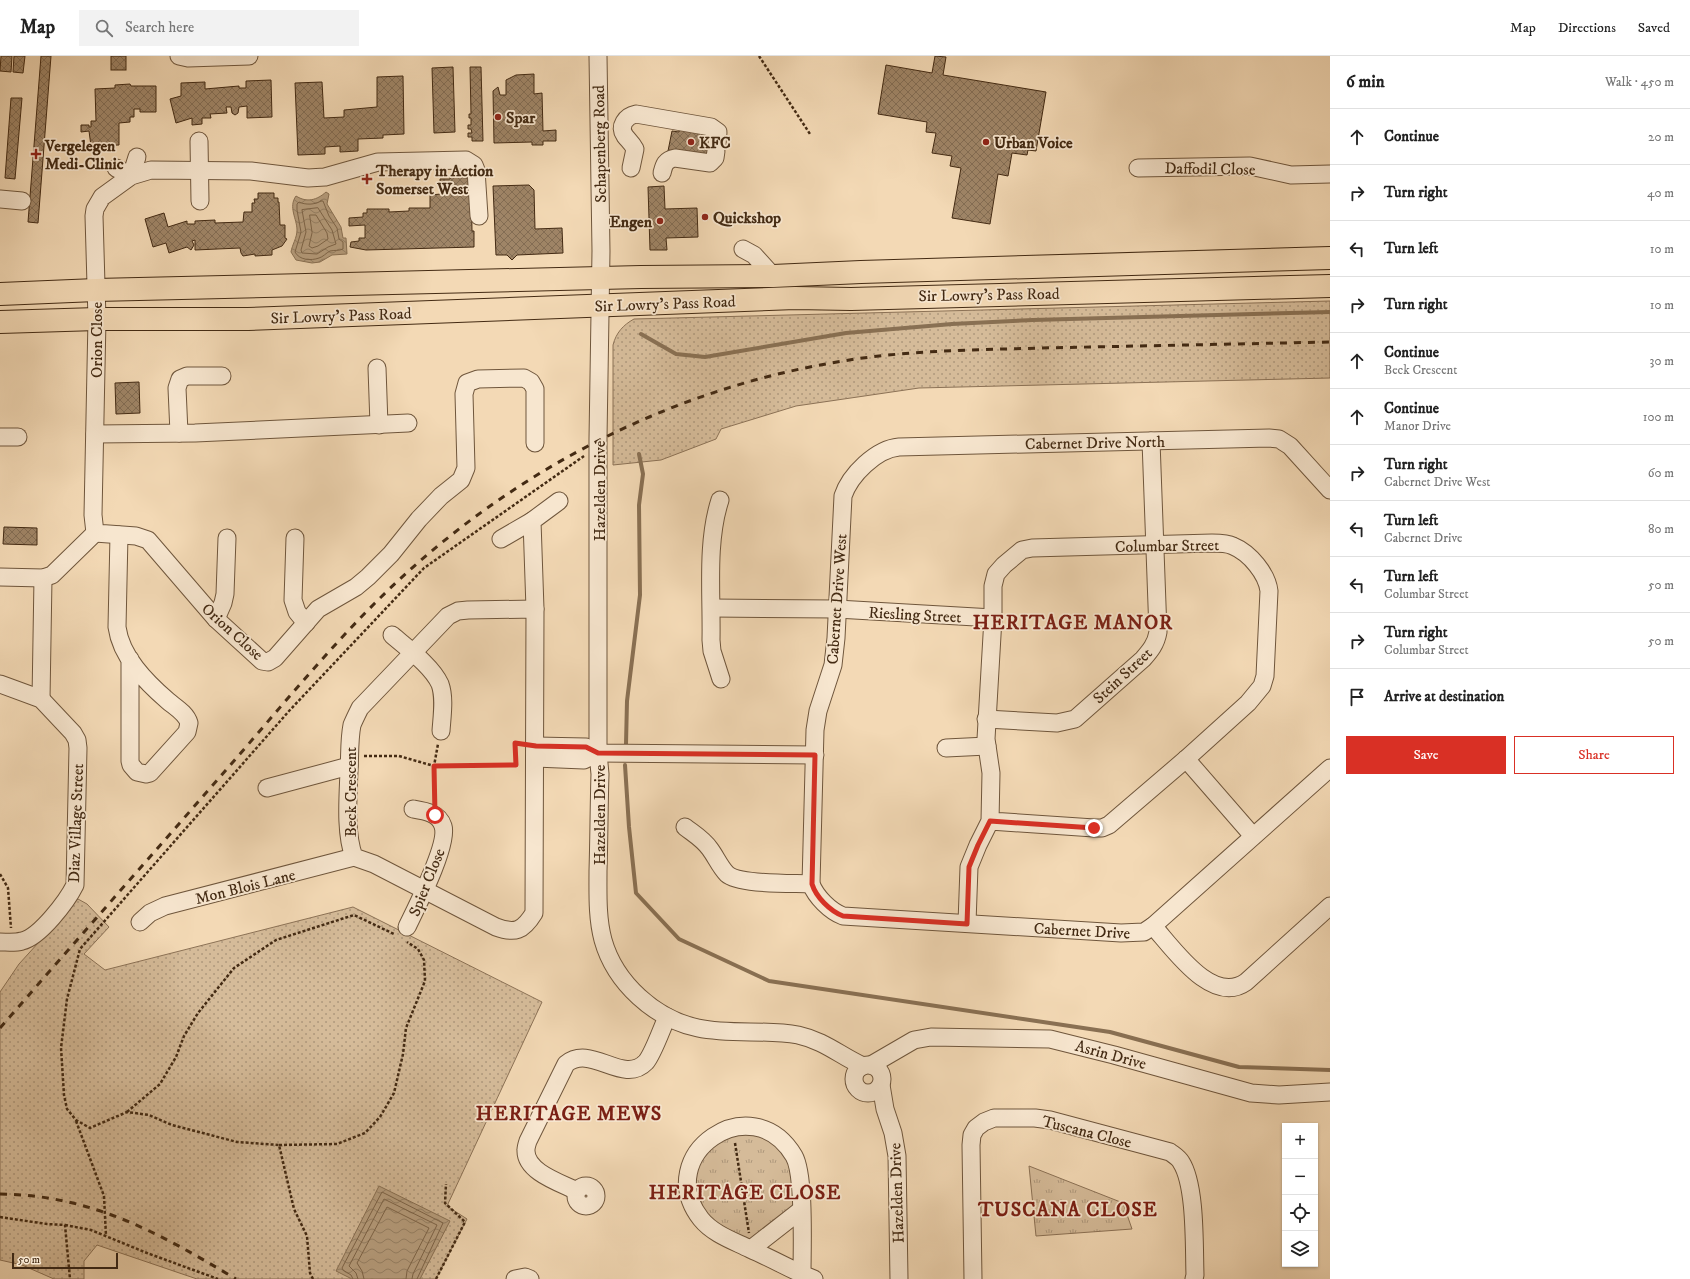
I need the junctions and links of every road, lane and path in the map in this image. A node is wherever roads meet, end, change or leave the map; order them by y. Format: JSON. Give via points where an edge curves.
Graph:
{"nodes":[{"id":1,"x":179,"y":56,"type":"edge"},
{"id":2,"x":249,"y":56,"type":"edge"},
{"id":3,"x":598,"y":56,"type":"edge"},
{"id":4,"x":759,"y":56,"type":"edge"},
{"id":5,"x":810,"y":134,"type":"dead end"},
{"id":6,"x":198,"y":141,"type":"dead end"},
{"id":7,"x":137,"y":157,"type":"dead end"},
{"id":8,"x":632,"y":168,"type":"dead end"},
{"id":9,"x":1138,"y":168,"type":"dead end"},
{"id":10,"x":199,"y":171,"type":"junction"},
{"id":11,"x":123,"y":172,"type":"junction"},
{"id":12,"x":662,"y":173,"type":"dead end"},
{"id":13,"x":1330,"y":174,"type":"edge"},
{"id":14,"x":0,"y":199,"type":"edge"},
{"id":15,"x":22,"y":201,"type":"dead end"},
{"id":16,"x":200,"y":201,"type":"dead end"},
{"id":17,"x":478,"y":216,"type":"dead end"},
{"id":18,"x":743,"y":249,"type":"dead end"},
{"id":19,"x":1330,"y":258,"type":"edge"},
{"id":20,"x":773,"y":276,"type":"junction"},
{"id":21,"x":599,"y":279,"type":"junction"},
{"id":22,"x":1330,"y":286,"type":"edge"},
{"id":23,"x":96,"y":290,"type":"junction"},
{"id":24,"x":0,"y":294,"type":"edge"},
{"id":25,"x":599,"y":305,"type":"junction"},
{"id":26,"x":97,"y":319,"type":"junction"},
{"id":27,"x":0,"y":322,"type":"edge"},
{"id":28,"x":377,"y":368,"type":"dead end"},
{"id":29,"x":222,"y":376,"type":"dead end"},
{"id":30,"x":408,"y":423,"type":"dead end"},
{"id":31,"x":379,"y":424,"type":"junction"},
{"id":32,"x":179,"y":433,"type":"junction"},
{"id":33,"x":95,"y":434,"type":"junction"},
{"id":34,"x":0,"y":436,"type":"edge"},
{"id":35,"x":18,"y":437,"type":"dead end"},
{"id":36,"x":1151,"y":441,"type":"junction"},
{"id":37,"x":535,"y":443,"type":"dead end"},
{"id":38,"x":850,"y":480,"type":"joint"},
{"id":39,"x":1330,"y":490,"type":"edge"},
{"id":40,"x":720,"y":500,"type":"dead end"},
{"id":41,"x":559,"y":501,"type":"dead end"},
{"id":42,"x":532,"y":521,"type":"junction"},
{"id":43,"x":95,"y":533,"type":"junction"},
{"id":44,"x":118,"y":535,"type":"junction"},
{"id":45,"x":227,"y":538,"type":"dead end"},
{"id":46,"x":295,"y":538,"type":"dead end"},
{"id":47,"x":501,"y":539,"type":"dead end"},
{"id":48,"x":1154,"y":545,"type":"junction"},
{"id":49,"x":0,"y":577,"type":"edge"},
{"id":50,"x":43,"y":578,"type":"junction"},
{"id":51,"x":712,"y":608,"type":"junction"},
{"id":52,"x":535,"y":609,"type":"junction"},
{"id":53,"x":837,"y":609,"type":"junction"},
{"id":54,"x":993,"y":618,"type":"junction"},
{"id":55,"x":216,"y":619,"type":"junction"},
{"id":56,"x":306,"y":623,"type":"junction"},
{"id":57,"x":392,"y":635,"type":"dead end"},
{"id":58,"x":413,"y":654,"type":"junction"},
{"id":59,"x":130,"y":659,"type":"junction"},
{"id":60,"x":721,"y":679,"type":"dead end"},
{"id":61,"x":0,"y":684,"type":"edge"},
{"id":62,"x":41,"y":699,"type":"junction"},
{"id":63,"x":986,"y":719,"type":"junction"},
{"id":64,"x":441,"y":730,"type":"joint"},
{"id":65,"x":987,"y":746,"type":"junction"},
{"id":66,"x":946,"y":748,"type":"dead end"},
{"id":67,"x":536,"y":752,"type":"junction"},
{"id":68,"x":598,"y":753,"type":"junction"},
{"id":69,"x":815,"y":755,"type":"junction"},
{"id":70,"x":373,"y":756,"type":"dead end"},
{"id":71,"x":1186,"y":760,"type":"junction"},
{"id":72,"x":349,"y":766,"type":"junction"},
{"id":73,"x":434,"y":766,"type":"junction"},
{"id":74,"x":1330,"y":768,"type":"edge"},
{"id":75,"x":267,"y":788,"type":"dead end"},
{"id":76,"x":413,"y":809,"type":"dead end"},
{"id":77,"x":435,"y":815,"type":"junction"},
{"id":78,"x":990,"y":821,"type":"junction"},
{"id":79,"x":685,"y":827,"type":"dead end"},
{"id":80,"x":1253,"y":836,"type":"junction"},
{"id":81,"x":354,"y":857,"type":"junction"},
{"id":82,"x":0,"y":874,"type":"edge"},
{"id":83,"x":812,"y":884,"type":"junction"},
{"id":84,"x":426,"y":890,"type":"junction"},
{"id":85,"x":1328,"y":912,"type":"edge"},
{"id":86,"x":140,"y":922,"type":"dead end"},
{"id":87,"x":967,"y":924,"type":"junction"},
{"id":88,"x":1153,"y":926,"type":"junction"},
{"id":89,"x":404,"y":935,"type":"junction"},
{"id":90,"x":6,"y":942,"type":"edge"},
{"id":91,"x":667,"y":1017,"type":"junction"},
{"id":92,"x":870,"y":1076,"type":"junction"},
{"id":93,"x":1330,"y":1092,"type":"edge"},
{"id":94,"x":127,"y":1112,"type":"dead end"},
{"id":95,"x":76,"y":1120,"type":"dead end"},
{"id":96,"x":733,"y":1127,"type":"junction"},
{"id":97,"x":279,"y":1146,"type":"dead end"},
{"id":98,"x":446,"y":1184,"type":"dead end"},
{"id":99,"x":577,"y":1191,"type":"dead end"},
{"id":100,"x":801,"y":1210,"type":"junction"},
{"id":101,"x":0,"y":1217,"type":"edge"},
{"id":102,"x":65,"y":1225,"type":"junction"},
{"id":103,"x":106,"y":1236,"type":"junction"},
{"id":104,"x":751,"y":1249,"type":"junction"},
{"id":105,"x":808,"y":1276,"type":"edge"},
{"id":106,"x":70,"y":1279,"type":"edge"},
{"id":107,"x":218,"y":1279,"type":"edge"},
{"id":108,"x":436,"y":1279,"type":"edge"},
{"id":109,"x":515,"y":1279,"type":"edge"},
{"id":110,"x":530,"y":1279,"type":"edge"},
{"id":111,"x":899,"y":1279,"type":"edge"},
{"id":112,"x":973,"y":1279,"type":"edge"},
{"id":113,"x":1194,"y":1279,"type":"edge"}],
"edges":[{"from":1,"to":2,"type":"street"},
{"from":3,"to":21,"type":"street","name":"Schapenberg Road","via":[[601,251]]},
{"from":4,"to":5,"type":"path"},
{"from":6,"to":10,"type":"street"},
{"from":7,"to":11,"type":"street"},
{"from":8,"to":12,"type":"street","via":[[635,148],[622,129],[625,120],[631,115],[712,127],[718,132],[715,158],[710,163],[674,158],[664,165]]},
{"from":9,"to":13,"type":"street","name":"Daffodil Close","via":[[1250,166],[1291,175]]},
{"from":10,"to":11,"type":"street","name":"Orion Close"},
{"from":10,"to":16,"type":"street"},
{"from":10,"to":17,"type":"street","name":"Orion Close","via":[[251,172],[308,178],[325,177],[378,162],[466,160],[474,165],[476,170]]},
{"from":11,"to":23,"type":"street","name":"Orion Close","via":[[95,209]]},
{"from":14,"to":15,"type":"street"},
{"from":18,"to":20,"type":"street","via":[[754,255]]},
{"from":19,"to":20,"type":"main road","name":"Sir Lowry's Pass Road"},
{"from":20,"to":21,"type":"main road","name":"Sir Lowry's Pass Road"},
{"from":21,"to":23,"type":"main road","name":"Sir Lowry's Pass Road"},
{"from":21,"to":25,"type":"street","name":"Schapenberg Road"},
{"from":22,"to":25,"type":"main road","name":"Sir Lowry's Pass Road"},
{"from":23,"to":24,"type":"main road","name":"Sir Lowry's Pass Road"},
{"from":23,"to":26,"type":"street","name":"Orion Close"},
{"from":25,"to":26,"type":"main road","name":"Sir Lowry's Pass Road","via":[[248,319]]},
{"from":25,"to":68,"type":"street","name":"Hazelden Drive"},
{"from":26,"to":27,"type":"main road","name":"Sir Lowry's Pass Road"},
{"from":26,"to":33,"type":"street","name":"Orion Close"},
{"from":28,"to":31,"type":"street"},
{"from":29,"to":32,"type":"street","via":[[187,376],[180,379],[177,388]]},
{"from":30,"to":31,"type":"street"},
{"from":31,"to":32,"type":"street"},
{"from":32,"to":33,"type":"street"},
{"from":33,"to":43,"type":"street","name":"Orion Close"},
{"from":34,"to":35,"type":"street"},
{"from":36,"to":38,"type":"street","name":"Cabernet Drive North","via":[[890,448],[879,454]]},
{"from":36,"to":39,"type":"street","name":"Cabernet Drive North","via":[[1279,439],[1290,446]]},
{"from":36,"to":48,"type":"street","name":"Stein Street"},
{"from":37,"to":56,"type":"street","name":"Orion Close","via":[[535,389],[531,382],[524,378],[470,381],[464,390],[466,468],[460,480],[419,519],[391,554],[368,577],[318,609]]},
{"from":38,"to":53,"type":"street","name":"Cabernet Drive West","via":[[844,496]]},
{"from":40,"to":51,"type":"street","via":[[712,541]]},
{"from":41,"to":42,"type":"street"},
{"from":42,"to":47,"type":"street"},
{"from":42,"to":52,"type":"street"},
{"from":43,"to":44,"type":"street","name":"Orion Close"},
{"from":43,"to":50,"type":"street","via":[[52,575]]},
{"from":44,"to":55,"type":"street","name":"Orion Close","via":[[142,538],[152,544]]},
{"from":44,"to":59,"type":"street","via":[[117,627],[120,640]]},
{"from":45,"to":55,"type":"street","via":[[225,594]]},
{"from":46,"to":56,"type":"street","via":[[293,600],[297,612]]},
{"from":48,"to":54,"type":"street","name":"Columbar Street","via":[[1022,550],[996,574],[993,586]]},
{"from":48,"to":63,"type":"street","name":"Stein Street","via":[[1158,632],[1153,648],[1143,659],[1075,719],[1058,723]]},
{"from":48,"to":71,"type":"street","name":"Columbar Street","via":[[1212,543],[1234,546],[1260,568],[1268,582],[1265,676],[1262,686]]},
{"from":49,"to":50,"type":"street"},
{"from":50,"to":62,"type":"street"},
{"from":51,"to":53,"type":"street","name":"Riesling Street"},
{"from":51,"to":60,"type":"street","via":[[712,650]]},
{"from":52,"to":58,"type":"street","name":"Beck Crescent","via":[[458,611],[448,616]]},
{"from":52,"to":67,"type":"street","name":"Beck Crescent"},
{"from":53,"to":54,"type":"street","name":"Riesling Street"},
{"from":53,"to":69,"type":"street","name":"Cabernet Drive West","via":[[833,665],[818,711]]},
{"from":54,"to":63,"type":"street","name":"Columbar Street"},
{"from":55,"to":56,"type":"street","name":"Orion Close","via":[[265,662],[272,660]]},
{"from":57,"to":58,"type":"street"},
{"from":58,"to":64,"type":"street","via":[[434,674],[440,685]]},
{"from":58,"to":72,"type":"street","name":"Beck Crescent","via":[[360,708],[350,739]]},
{"from":59,"to":59,"type":"street","via":[[146,682],[184,715],[189,723],[187,732],[154,770],[146,774],[137,772],[130,761]]},
{"from":61,"to":62,"type":"street","name":"Diaz Village Street"},
{"from":62,"to":90,"type":"street","name":"Diaz Village Street","via":[[77,740],[75,885],[70,895],[32,937],[22,941]]},
{"from":63,"to":65,"type":"street","name":"Columbar Street"},
{"from":64,"to":73,"type":"path"},
{"from":65,"to":66,"type":"street"},
{"from":65,"to":78,"type":"street","name":"Columbar Street","via":[[991,773]]},
{"from":67,"to":68,"type":"street","via":[[586,747]]},
{"from":67,"to":73,"type":"path","via":[[515,743],[516,765]]},
{"from":67,"to":84,"type":"street","name":"Beck Crescent","via":[[534,913],[528,922],[520,930],[504,930]]},
{"from":68,"to":69,"type":"street"},
{"from":68,"to":91,"type":"street","name":"Hazelden Drive","via":[[598,905],[603,941],[616,969],[631,990]]},
{"from":69,"to":83,"type":"street","name":"Cabernet Drive West"},
{"from":70,"to":73,"type":"path","via":[[398,756]]},
{"from":71,"to":78,"type":"street","name":"Columbar Street","via":[[1116,821],[1102,828]]},
{"from":71,"to":80,"type":"street"},
{"from":72,"to":75,"type":"street"},
{"from":72,"to":81,"type":"street","name":"Beck Crescent","via":[[349,838]]},
{"from":73,"to":77,"type":"path"},
{"from":74,"to":80,"type":"street","name":"Cabernet Drive"},
{"from":76,"to":77,"type":"street"},
{"from":77,"to":84,"type":"street","name":"Spier Close","via":[[444,827],[444,834]]},
{"from":78,"to":87,"type":"street","name":"Columbar Street","via":[[969,867]]},
{"from":79,"to":83,"type":"street","via":[[700,837],[726,873],[736,880]]},
{"from":80,"to":88,"type":"street","name":"Cabernet Drive"},
{"from":81,"to":84,"type":"street","name":"Beck Crescent"},
{"from":81,"to":86,"type":"street","name":"Mon Blois Lane","via":[[165,906],[150,913]]},
{"from":82,"to":90,"type":"path","via":[[8,888]]},
{"from":83,"to":87,"type":"street","name":"Cabernet Drive","via":[[830,909],[843,916]]},
{"from":84,"to":89,"type":"street","name":"Spier Close"},
{"from":85,"to":88,"type":"street","via":[[1246,982],[1232,989],[1201,978]]},
{"from":87,"to":88,"type":"street","name":"Cabernet Drive","via":[[1138,933]]},
{"from":89,"to":94,"type":"path","via":[[354,915],[276,940],[234,968],[198,1013],[160,1084]]},
{"from":89,"to":97,"type":"path","via":[[418,949],[424,960],[425,981],[406,1028],[394,1093],[380,1117],[365,1134],[337,1144]]},
{"from":91,"to":92,"type":"street","name":"Hazelden Drive","via":[[682,1024],[717,1031],[778,1032],[798,1035],[829,1046]]},
{"from":91,"to":99,"type":"street","via":[[647,1061],[639,1067],[632,1070],[624,1069],[581,1057],[566,1064],[526,1150],[528,1161],[534,1169]]},
{"from":92,"to":93,"type":"street","name":"Asrin Drive","via":[[901,1047],[914,1040],[931,1037],[1050,1040],[1092,1049],[1251,1093],[1280,1095]]},
{"from":92,"to":111,"type":"street","name":"Hazelden Drive","via":[[894,1133],[897,1156]]},
{"from":95,"to":103,"type":"path","via":[[104,1196]]},
{"from":96,"to":100,"type":"street","via":[[751,1127],[781,1140],[794,1157],[799,1174]]},
{"from":96,"to":104,"type":"path"},
{"from":96,"to":104,"type":"street","via":[[714,1134],[698,1150],[689,1167],[690,1200],[702,1220],[721,1235]]},
{"from":98,"to":108,"type":"path","via":[[445,1203],[465,1222]]},
{"from":100,"to":104,"type":"street"},
{"from":100,"to":105,"type":"street"},
{"from":101,"to":102,"type":"path"},
{"from":102,"to":103,"type":"path"},
{"from":102,"to":106,"type":"path"},
{"from":103,"to":107,"type":"path"},
{"from":104,"to":105,"type":"street"},
{"from":109,"to":110,"type":"street"},
{"from":112,"to":113,"type":"street","name":"Tuscana Close","via":[[970,1145],[972,1135],[976,1128],[994,1118],[1028,1118],[1050,1120],[1170,1152],[1180,1160],[1186,1172],[1191,1194]]}]}
